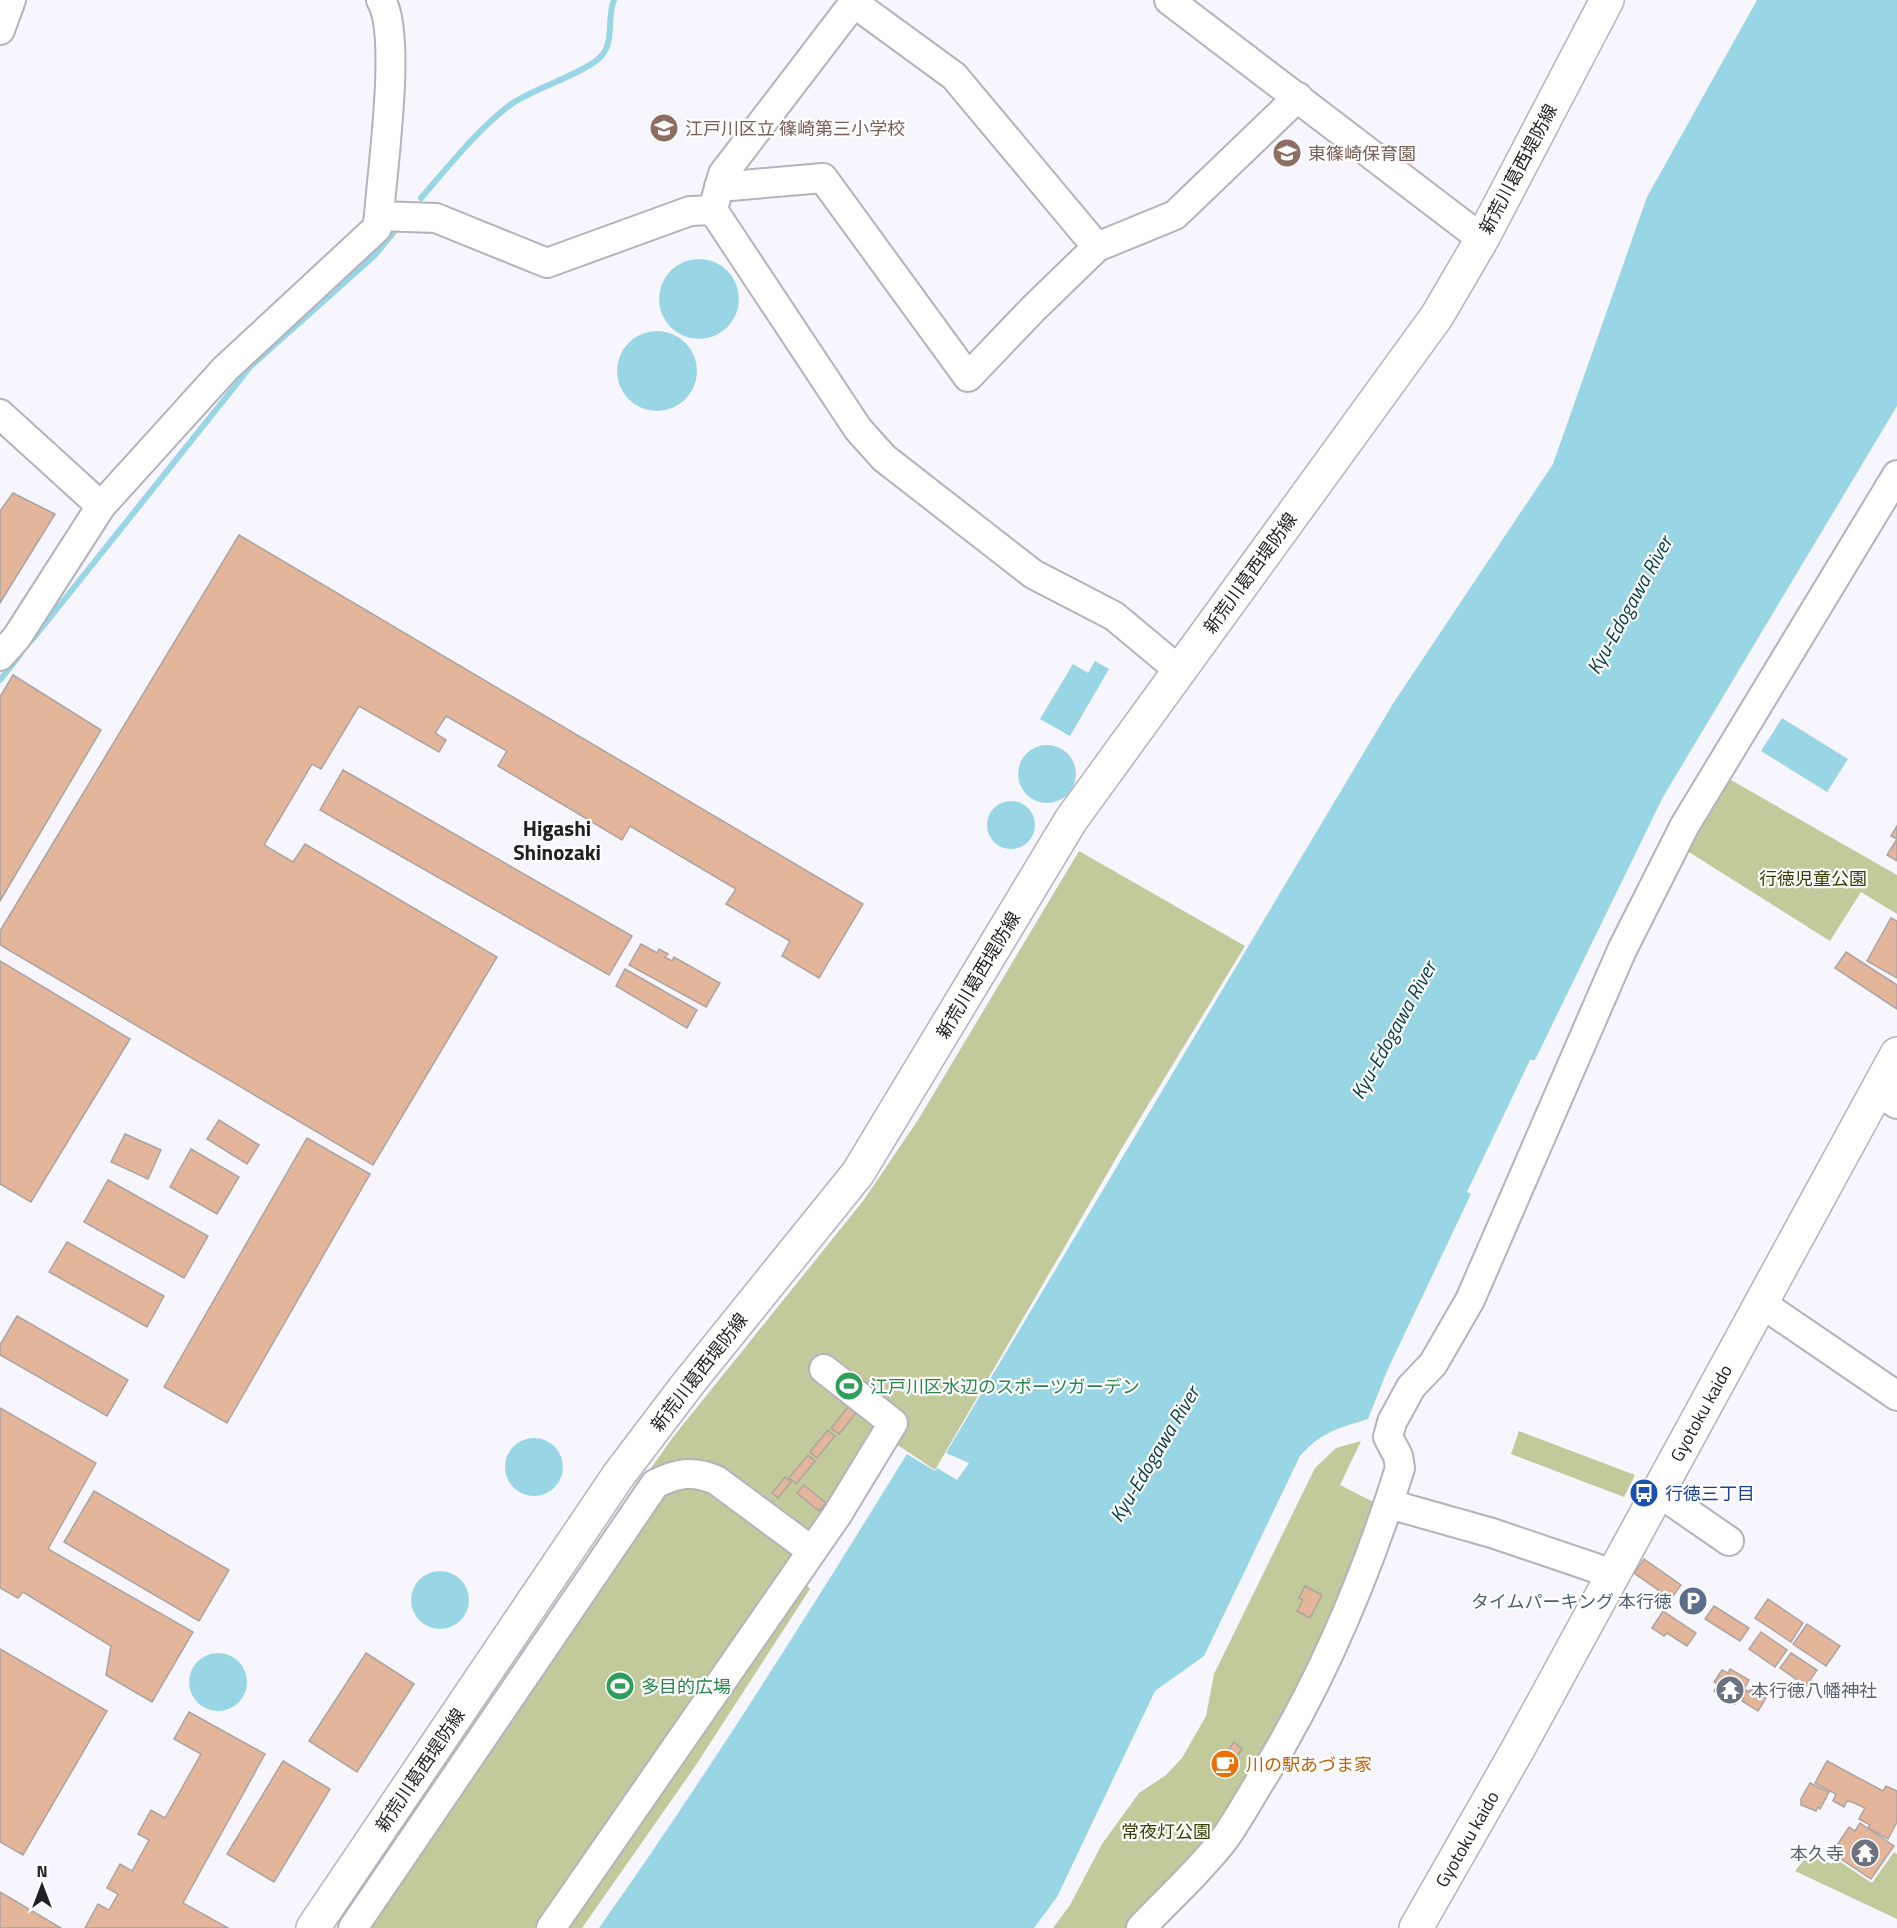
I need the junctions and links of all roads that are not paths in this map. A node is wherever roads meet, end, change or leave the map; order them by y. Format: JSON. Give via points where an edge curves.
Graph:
{"nodes":[{"id":1,"x":11,"y":0,"type":"edge"},
{"id":2,"x":381,"y":0,"type":"edge"},
{"id":3,"x":1607,"y":0,"type":"edge"},
{"id":4,"x":855,"y":1,"type":"edge"},
{"id":5,"x":1181,"y":3,"type":"edge"},
{"id":6,"x":0,"y":30,"type":"edge"},
{"id":7,"x":1298,"y":97,"type":"junction"},
{"id":8,"x":716,"y":199,"type":"junction"},
{"id":9,"x":379,"y":216,"type":"junction"},
{"id":10,"x":1482,"y":239,"type":"junction"},
{"id":11,"x":1097,"y":247,"type":"junction"},
{"id":12,"x":0,"y":414,"type":"edge"},
{"id":13,"x":1897,"y":475,"type":"edge"},
{"id":14,"x":101,"y":506,"type":"junction"},
{"id":15,"x":0,"y":656,"type":"edge"},
{"id":16,"x":1180,"y":671,"type":"junction"},
{"id":17,"x":1897,"y":1054,"type":"edge"},
{"id":18,"x":1886,"y":1098,"type":"edge"},
{"id":19,"x":1761,"y":1303,"type":"junction"},
{"id":20,"x":824,"y":1369,"type":"dead end"},
{"id":21,"x":1897,"y":1396,"type":"edge"},
{"id":22,"x":1659,"y":1491,"type":"junction"},
{"id":23,"x":1389,"y":1504,"type":"junction"},
{"id":24,"x":1730,"y":1541,"type":"dead end"},
{"id":25,"x":812,"y":1551,"type":"junction"},
{"id":26,"x":1613,"y":1575,"type":"junction"},
{"id":27,"x":313,"y":1928,"type":"edge"},
{"id":28,"x":353,"y":1928,"type":"edge"},
{"id":29,"x":551,"y":1928,"type":"edge"},
{"id":30,"x":1141,"y":1928,"type":"edge"},
{"id":31,"x":1416,"y":1928,"type":"edge"}],
"edges":[{"from":1,"to":6,"type":"street"},
{"from":2,"to":9,"type":"street","via":[[388,16],[391,59]]},
{"from":3,"to":10,"type":"main road","name":"新荒川葛西堤防線"},
{"from":4,"to":8,"type":"street","via":[[723,174]]},
{"from":4,"to":11,"type":"street","via":[[954,76]]},
{"from":5,"to":7,"type":"street"},
{"from":7,"to":10,"type":"street"},
{"from":7,"to":11,"type":"street","via":[[1175,215]]},
{"from":8,"to":9,"type":"street","via":[[546,263],[436,218]]},
{"from":8,"to":11,"type":"street","via":[[823,178],[968,377]]},
{"from":8,"to":16,"type":"street","via":[[858,429],[884,458],[1033,574],[1114,616]]},
{"from":9,"to":14,"type":"street","via":[[377,228],[225,369]]},
{"from":10,"to":16,"type":"main road","name":"新荒川葛西堤防線","via":[[1437,316]]},
{"from":12,"to":14,"type":"street"},
{"from":13,"to":23,"type":"street","via":[[1685,825],[1622,950],[1470,1300],[1392,1422],[1388,1437],[1400,1464]]},
{"from":14,"to":15,"type":"street","via":[[17,637]]},
{"from":16,"to":27,"type":"main road","name":"新荒川葛西堤防線","via":[[1071,820],[858,1173],[618,1476]]},
{"from":17,"to":18,"type":"main road","name":"Gyotoku kaido"},
{"from":18,"to":19,"type":"main road","name":"Gyotoku kaido"},
{"from":19,"to":21,"type":"street"},
{"from":19,"to":22,"type":"main road","name":"Gyotoku kaido"},
{"from":20,"to":25,"type":"street","via":[[893,1423]]},
{"from":22,"to":24,"type":"street"},
{"from":22,"to":26,"type":"main road","name":"Gyotoku kaido"},
{"from":23,"to":26,"type":"street","via":[[1492,1533]]},
{"from":23,"to":30,"type":"street","via":[[1322,1670],[1278,1753],[1226,1837]]},
{"from":25,"to":28,"type":"street","via":[[716,1480],[699,1473],[675,1474],[655,1484]]},
{"from":25,"to":29,"type":"street"},
{"from":26,"to":31,"type":"main road","name":"Gyotoku kaido"}]}
